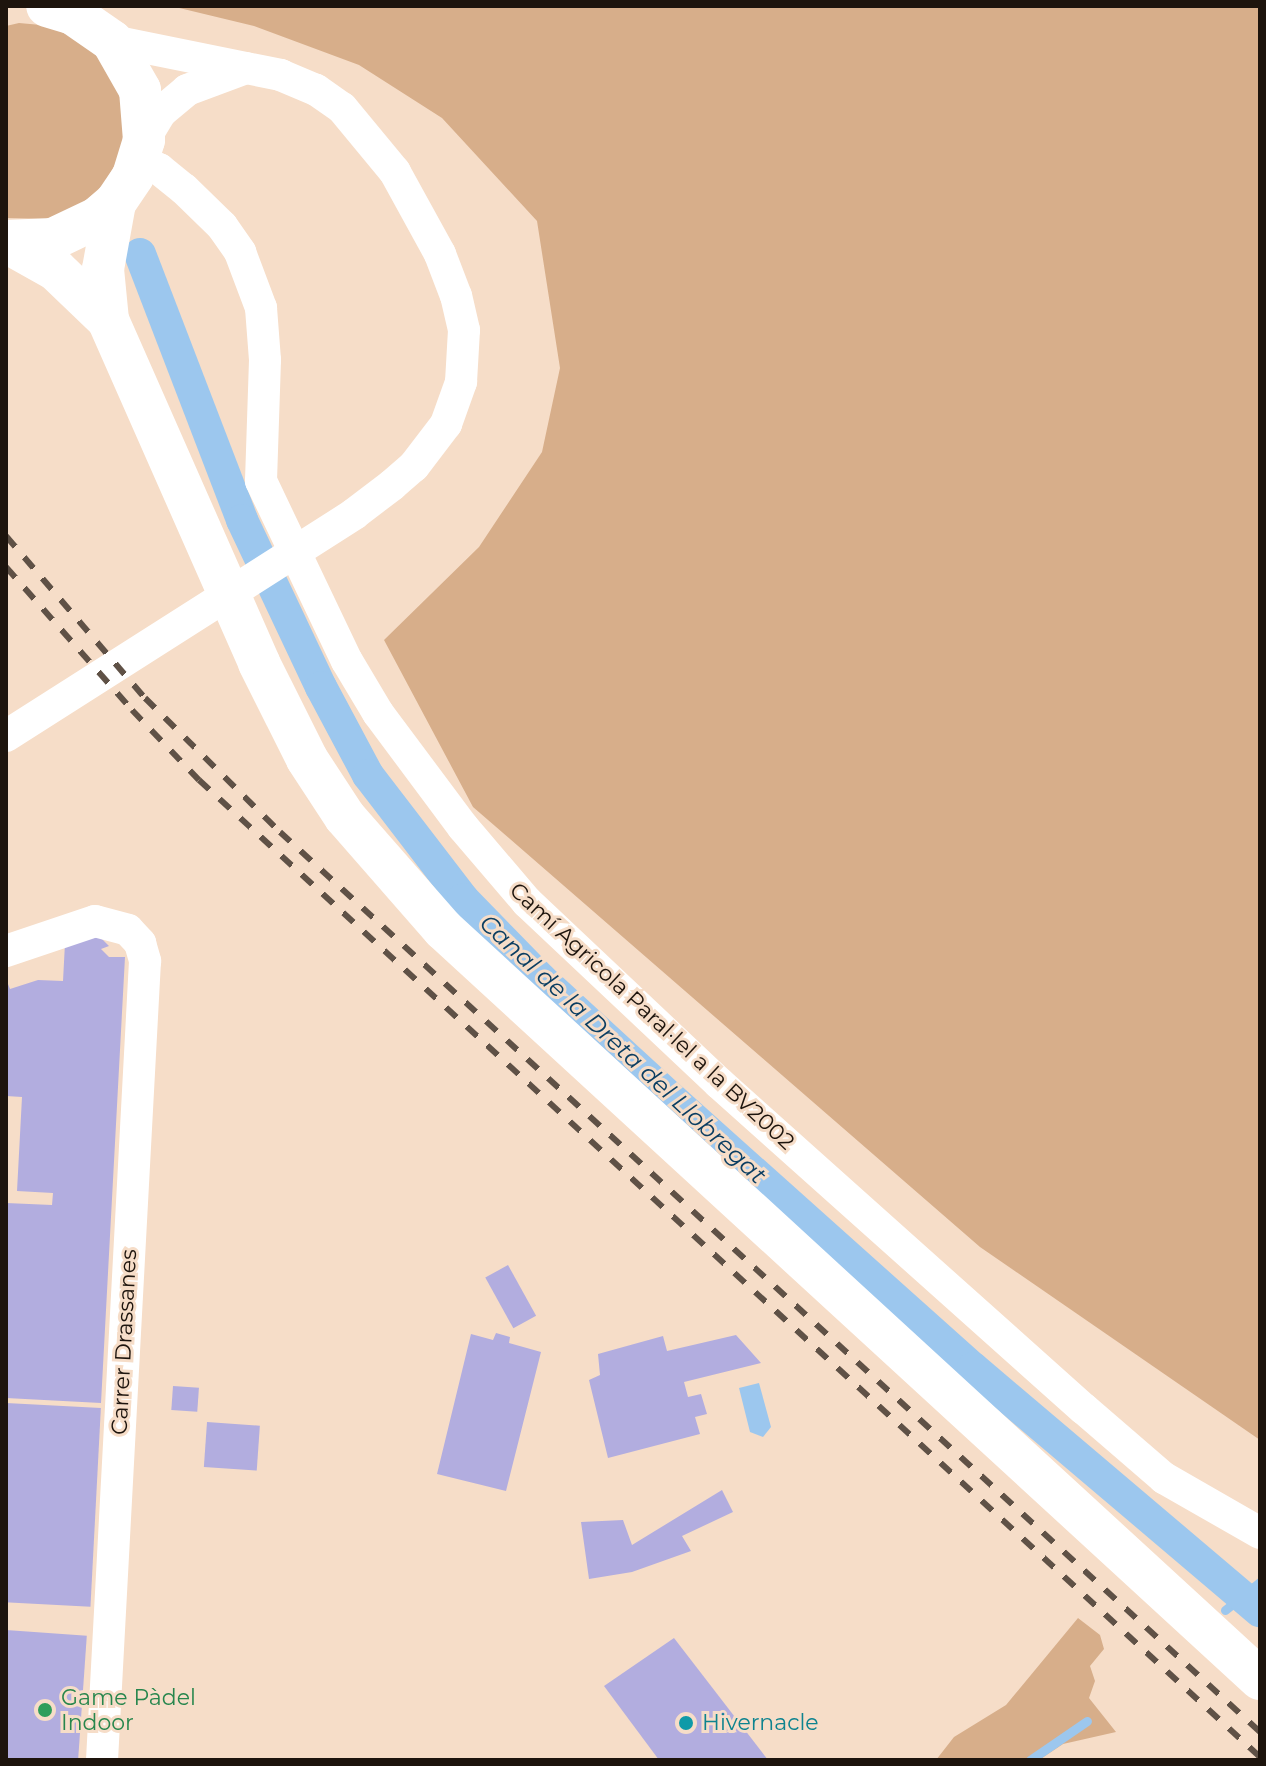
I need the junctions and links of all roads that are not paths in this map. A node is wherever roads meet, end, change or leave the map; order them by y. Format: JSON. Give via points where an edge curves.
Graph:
{"nodes":[{"id":1,"x":47,"y":6,"type":"edge"},
{"id":2,"x":112,"y":41,"type":"junction"},
{"id":3,"x":246,"y":68,"type":"junction"},
{"id":4,"x":142,"y":151,"type":"junction"},
{"id":5,"x":115,"y":203,"type":"junction"},
{"id":6,"x":6,"y":241,"type":"edge"},
{"id":7,"x":108,"y":320,"type":"junction"},
{"id":8,"x":6,"y":736,"type":"edge"},
{"id":9,"x":6,"y":951,"type":"edge"},
{"id":10,"x":1260,"y":1533,"type":"edge"},
{"id":11,"x":1260,"y":1679,"type":"edge"},
{"id":12,"x":102,"y":1760,"type":"edge"}],
"edges":[{"from":1,"to":2,"type":"main road","via":[[73,14]]},
{"from":2,"to":3,"type":"street"},
{"from":2,"to":4,"type":"main road","via":[[140,90]]},
{"from":3,"to":4,"type":"street","via":[[187,90],[161,112]]},
{"from":3,"to":8,"type":"street","via":[[316,90],[361,127],[419,213],[456,296],[464,330],[461,382],[446,424],[414,466],[354,514]]},
{"from":4,"to":5,"type":"main road"},
{"from":4,"to":10,"type":"street","name":"Camí Agricola Paral·lel a la BV2002","via":[[222,226],[240,252],[261,308],[261,481],[347,661],[378,713],[463,827],[527,902],[719,1083],[1093,1418],[1164,1478]]},
{"from":5,"to":6,"type":"main road","via":[[69,234]]},
{"from":5,"to":7,"type":"main road","via":[[103,269]]},
{"from":6,"to":7,"type":"main road","via":[[56,270]]},
{"from":7,"to":11,"type":"main road","via":[[259,663],[307,759],[345,817],[402,885],[477,961]]},
{"from":9,"to":12,"type":"street","name":"Carrer Drassanes","via":[[95,921],[128,930],[140,943],[145,961]]}]}
